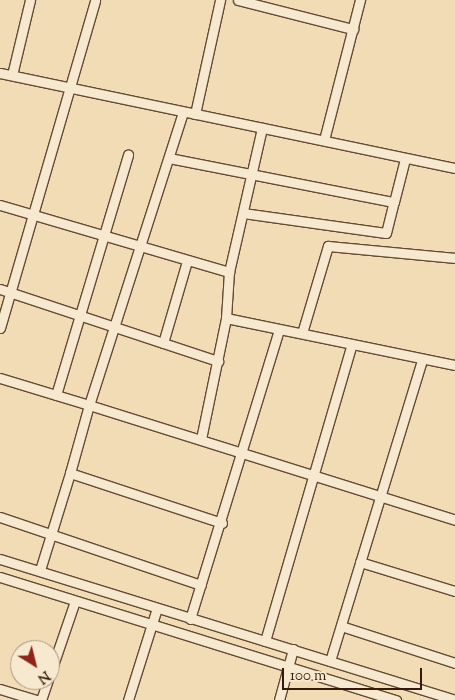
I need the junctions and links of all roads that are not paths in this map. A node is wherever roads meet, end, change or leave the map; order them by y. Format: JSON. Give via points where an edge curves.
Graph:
{"nodes":[{"id":1,"x":30,"y":0,"type":"edge"},
{"id":2,"x":95,"y":0,"type":"edge"},
{"id":3,"x":220,"y":0,"type":"edge"},
{"id":4,"x":238,"y":0,"type":"edge"},
{"id":5,"x":360,"y":0,"type":"edge"},
{"id":6,"x":256,"y":2,"type":"edge"},
{"id":7,"x":353,"y":28,"type":"junction"},
{"id":8,"x":0,"y":73,"type":"edge"},
{"id":9,"x":12,"y":75,"type":"junction"},
{"id":10,"x":70,"y":86,"type":"junction"},
{"id":11,"x":183,"y":112,"type":"junction"},
{"id":12,"x":195,"y":114,"type":"junction"},
{"id":13,"x":262,"y":128,"type":"junction"},
{"id":14,"x":324,"y":140,"type":"junction"},
{"id":15,"x":128,"y":155,"type":"dead end"},
{"id":16,"x":169,"y":158,"type":"junction"},
{"id":17,"x":405,"y":159,"type":"junction"},
{"id":18,"x":455,"y":168,"type":"edge"},
{"id":19,"x":251,"y":176,"type":"junction"},
{"id":20,"x":394,"y":202,"type":"junction"},
{"id":21,"x":0,"y":205,"type":"edge"},
{"id":22,"x":243,"y":212,"type":"junction"},
{"id":23,"x":33,"y":215,"type":"junction"},
{"id":24,"x":106,"y":238,"type":"junction"},
{"id":25,"x":139,"y":248,"type":"junction"},
{"id":26,"x":455,"y":258,"type":"edge"},
{"id":27,"x":188,"y":261,"type":"junction"},
{"id":28,"x":229,"y":272,"type":"junction"},
{"id":29,"x":0,"y":288,"type":"edge"},
{"id":30,"x":10,"y":292,"type":"junction"},
{"id":31,"x":81,"y":316,"type":"junction"},
{"id":32,"x":226,"y":318,"type":"junction"},
{"id":33,"x":114,"y":327,"type":"junction"},
{"id":34,"x":0,"y":328,"type":"edge"},
{"id":35,"x":279,"y":330,"type":"junction"},
{"id":36,"x":302,"y":333,"type":"junction"},
{"id":37,"x":163,"y":343,"type":"junction"},
{"id":38,"x":351,"y":346,"type":"junction"},
{"id":39,"x":422,"y":360,"type":"junction"},
{"id":40,"x":218,"y":361,"type":"junction"},
{"id":41,"x":455,"y":365,"type":"edge"},
{"id":42,"x":0,"y":378,"type":"edge"},
{"id":43,"x":56,"y":395,"type":"junction"},
{"id":44,"x":89,"y":405,"type":"junction"},
{"id":45,"x":201,"y":439,"type":"junction"},
{"id":46,"x":243,"y":454,"type":"junction"},
{"id":47,"x":70,"y":473,"type":"junction"},
{"id":48,"x":312,"y":476,"type":"junction"},
{"id":49,"x":380,"y":498,"type":"junction"},
{"id":50,"x":0,"y":517,"type":"edge"},
{"id":51,"x":455,"y":520,"type":"edge"},
{"id":52,"x":222,"y":523,"type":"junction"},
{"id":53,"x":53,"y":536,"type":"junction"},
{"id":54,"x":0,"y":559,"type":"edge"},
{"id":55,"x":360,"y":562,"type":"junction"},
{"id":56,"x":40,"y":570,"type":"junction"},
{"id":57,"x":0,"y":577,"type":"edge"},
{"id":58,"x":201,"y":585,"type":"junction"},
{"id":59,"x":455,"y":591,"type":"edge"},
{"id":60,"x":75,"y":601,"type":"junction"},
{"id":61,"x":157,"y":608,"type":"junction"},
{"id":62,"x":190,"y":619,"type":"junction"},
{"id":63,"x":153,"y":625,"type":"junction"},
{"id":64,"x":341,"y":626,"type":"junction"},
{"id":65,"x":265,"y":641,"type":"junction"},
{"id":66,"x":60,"y":645,"type":"edge"},
{"id":67,"x":293,"y":649,"type":"junction"},
{"id":68,"x":330,"y":661,"type":"junction"},
{"id":69,"x":455,"y":663,"type":"edge"},
{"id":70,"x":288,"y":668,"type":"junction"},
{"id":71,"x":389,"y":680,"type":"junction"},
{"id":72,"x":0,"y":689,"type":"edge"},
{"id":73,"x":385,"y":698,"type":"edge"},
{"id":74,"x":37,"y":700,"type":"edge"},
{"id":75,"x":128,"y":700,"type":"edge"},
{"id":76,"x":279,"y":700,"type":"edge"},
{"id":77,"x":396,"y":700,"type":"edge"},
{"id":78,"x":455,"y":700,"type":"edge"}],
"edges":[{"from":1,"to":9,"type":"street"},
{"from":2,"to":10,"type":"street"},
{"from":3,"to":12,"type":"street"},
{"from":4,"to":6,"type":"street"},
{"from":5,"to":7,"type":"street"},
{"from":6,"to":7,"type":"street"},
{"from":7,"to":14,"type":"street"},
{"from":8,"to":9,"type":"street"},
{"from":9,"to":10,"type":"street"},
{"from":10,"to":11,"type":"street"},
{"from":10,"to":23,"type":"street"},
{"from":11,"to":12,"type":"street"},
{"from":11,"to":16,"type":"street"},
{"from":12,"to":13,"type":"street"},
{"from":13,"to":14,"type":"street"},
{"from":13,"to":19,"type":"street"},
{"from":14,"to":17,"type":"street"},
{"from":15,"to":24,"type":"street"},
{"from":16,"to":19,"type":"street"},
{"from":16,"to":25,"type":"street"},
{"from":17,"to":18,"type":"street"},
{"from":17,"to":20,"type":"street"},
{"from":19,"to":20,"type":"street"},
{"from":19,"to":22,"type":"street"},
{"from":20,"to":22,"type":"street","via":[[385,233]]},
{"from":21,"to":23,"type":"street"},
{"from":22,"to":28,"type":"street"},
{"from":23,"to":24,"type":"street"},
{"from":23,"to":30,"type":"street"},
{"from":24,"to":25,"type":"street"},
{"from":24,"to":31,"type":"street"},
{"from":25,"to":27,"type":"street"},
{"from":25,"to":33,"type":"street"},
{"from":26,"to":36,"type":"street","via":[[328,246]]},
{"from":27,"to":28,"type":"street"},
{"from":27,"to":37,"type":"street"},
{"from":28,"to":32,"type":"street"},
{"from":29,"to":30,"type":"street"},
{"from":30,"to":31,"type":"street"},
{"from":30,"to":34,"type":"street"},
{"from":31,"to":33,"type":"street"},
{"from":31,"to":43,"type":"street"},
{"from":32,"to":35,"type":"street"},
{"from":32,"to":40,"type":"street"},
{"from":33,"to":37,"type":"street"},
{"from":33,"to":44,"type":"street"},
{"from":35,"to":36,"type":"street"},
{"from":35,"to":46,"type":"street"},
{"from":36,"to":38,"type":"street"},
{"from":37,"to":40,"type":"street"},
{"from":38,"to":39,"type":"street"},
{"from":38,"to":48,"type":"street"},
{"from":39,"to":41,"type":"street"},
{"from":39,"to":49,"type":"street"},
{"from":40,"to":45,"type":"street"},
{"from":42,"to":43,"type":"street"},
{"from":43,"to":44,"type":"street"},
{"from":44,"to":45,"type":"street"},
{"from":44,"to":47,"type":"street"},
{"from":45,"to":46,"type":"street"},
{"from":46,"to":48,"type":"street"},
{"from":46,"to":52,"type":"street"},
{"from":47,"to":52,"type":"street"},
{"from":47,"to":53,"type":"street"},
{"from":48,"to":49,"type":"street"},
{"from":48,"to":65,"type":"street"},
{"from":49,"to":51,"type":"street"},
{"from":49,"to":55,"type":"street"},
{"from":50,"to":53,"type":"street"},
{"from":52,"to":58,"type":"street"},
{"from":53,"to":56,"type":"street"},
{"from":53,"to":58,"type":"street"},
{"from":54,"to":56,"type":"street"},
{"from":55,"to":59,"type":"street"},
{"from":55,"to":64,"type":"street"},
{"from":56,"to":61,"type":"street"},
{"from":57,"to":60,"type":"street"},
{"from":58,"to":62,"type":"street"},
{"from":60,"to":63,"type":"street"},
{"from":60,"to":66,"type":"street"},
{"from":61,"to":62,"type":"street"},
{"from":61,"to":63,"type":"street"},
{"from":62,"to":65,"type":"street"},
{"from":63,"to":70,"type":"street"},
{"from":63,"to":75,"type":"street"},
{"from":64,"to":68,"type":"street"},
{"from":64,"to":69,"type":"street"},
{"from":65,"to":67,"type":"street"},
{"from":67,"to":68,"type":"street"},
{"from":67,"to":70,"type":"street"},
{"from":68,"to":71,"type":"street"},
{"from":70,"to":73,"type":"street"},
{"from":70,"to":76,"type":"street"},
{"from":71,"to":73,"type":"street"},
{"from":71,"to":78,"type":"street"},
{"from":72,"to":74,"type":"street"},
{"from":73,"to":77,"type":"street"}]}
